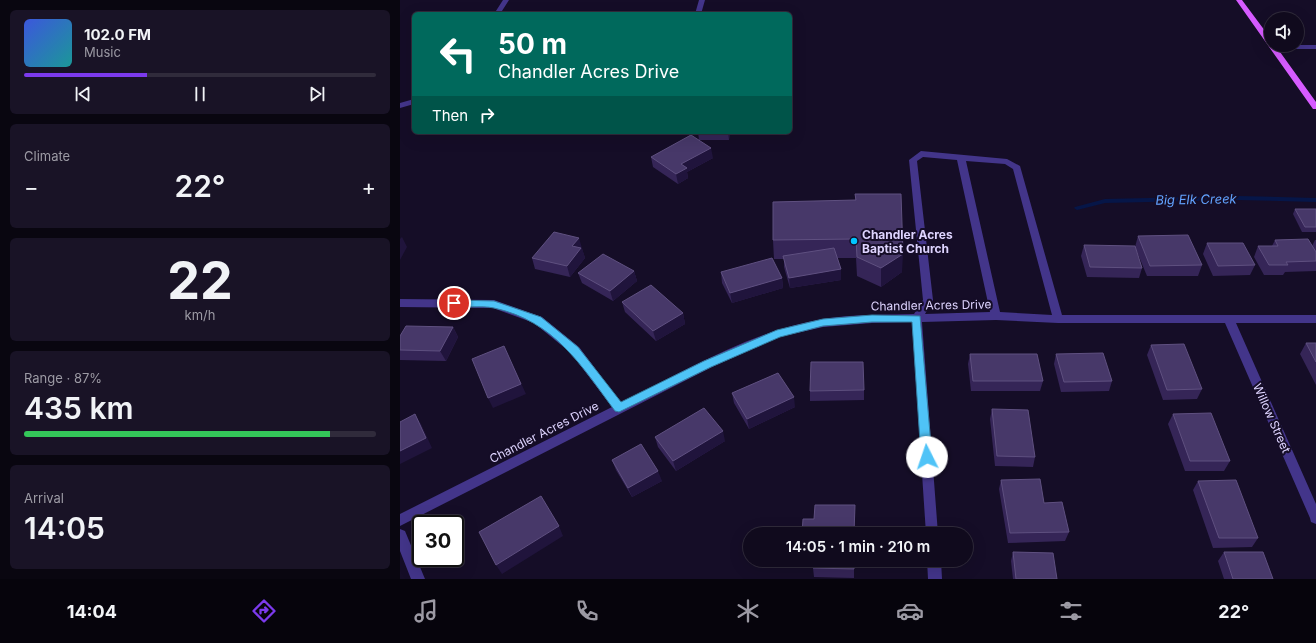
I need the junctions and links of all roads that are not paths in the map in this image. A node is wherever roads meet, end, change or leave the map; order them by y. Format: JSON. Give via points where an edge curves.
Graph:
{"nodes":[{"id":1,"x":506,"y":0,"type":"edge"},
{"id":2,"x":702,"y":0,"type":"edge"},
{"id":3,"x":1239,"y":0,"type":"edge"},
{"id":4,"x":498,"y":12,"type":"edge"},
{"id":5,"x":699,"y":12,"type":"edge"},
{"id":6,"x":1264,"y":34,"type":"edge"},
{"id":7,"x":1304,"y":46,"type":"edge"},
{"id":8,"x":1316,"y":47,"type":"edge"},
{"id":9,"x":1277,"y":52,"type":"edge"},
{"id":10,"x":412,"y":102,"type":"edge"},
{"id":11,"x":400,"y":106,"type":"edge"},
{"id":12,"x":1316,"y":107,"type":"edge"},
{"id":13,"x":961,"y":158,"type":"junction"},
{"id":14,"x":400,"y":303,"type":"edge"},
{"id":15,"x":996,"y":316,"type":"junction"},
{"id":16,"x":917,"y":318,"type":"junction"},
{"id":17,"x":1058,"y":319,"type":"junction"},
{"id":18,"x":1228,"y":319,"type":"junction"},
{"id":19,"x":1316,"y":319,"type":"edge"},
{"id":20,"x":619,"y":408,"type":"junction"},
{"id":21,"x":1316,"y":518,"type":"edge"},
{"id":22,"x":400,"y":520,"type":"edge"},
{"id":23,"x":932,"y":527,"type":"edge"},
{"id":24,"x":400,"y":535,"type":"edge"},
{"id":25,"x":934,"y":567,"type":"edge"},
{"id":26,"x":418,"y":579,"type":"edge"},
{"id":27,"x":935,"y":579,"type":"edge"}],
"edges":[{"from":1,"to":4,"type":"street"},
{"from":2,"to":5,"type":"street"},
{"from":3,"to":6,"type":"main road"},
{"from":7,"to":8,"type":"street"},
{"from":9,"to":12,"type":"main road"},
{"from":10,"to":11,"type":"street"},
{"from":13,"to":15,"type":"street"},
{"from":13,"to":16,"type":"street","via":[[921,154],[913,160],[928,300]]},
{"from":13,"to":17,"type":"street","via":[[1007,162],[1016,168]]},
{"from":14,"to":20,"type":"street","via":[[494,304],[538,320],[575,350]]},
{"from":15,"to":16,"type":"street","name":"Chandler Acres Drive"},
{"from":15,"to":17,"type":"street","name":"Chandler Acres Drive"},
{"from":16,"to":20,"type":"street","name":"Chandler Acres Drive","via":[[823,323],[777,334],[708,364]]},
{"from":16,"to":23,"type":"street"},
{"from":17,"to":18,"type":"street","name":"Chandler Acres Drive"},
{"from":18,"to":19,"type":"street","name":"Chandler Acres Drive"},
{"from":18,"to":21,"type":"street","name":"Willow Street"},
{"from":20,"to":22,"type":"street","name":"Chandler Acres Drive"},
{"from":24,"to":26,"type":"street"},
{"from":25,"to":27,"type":"street"}]}
